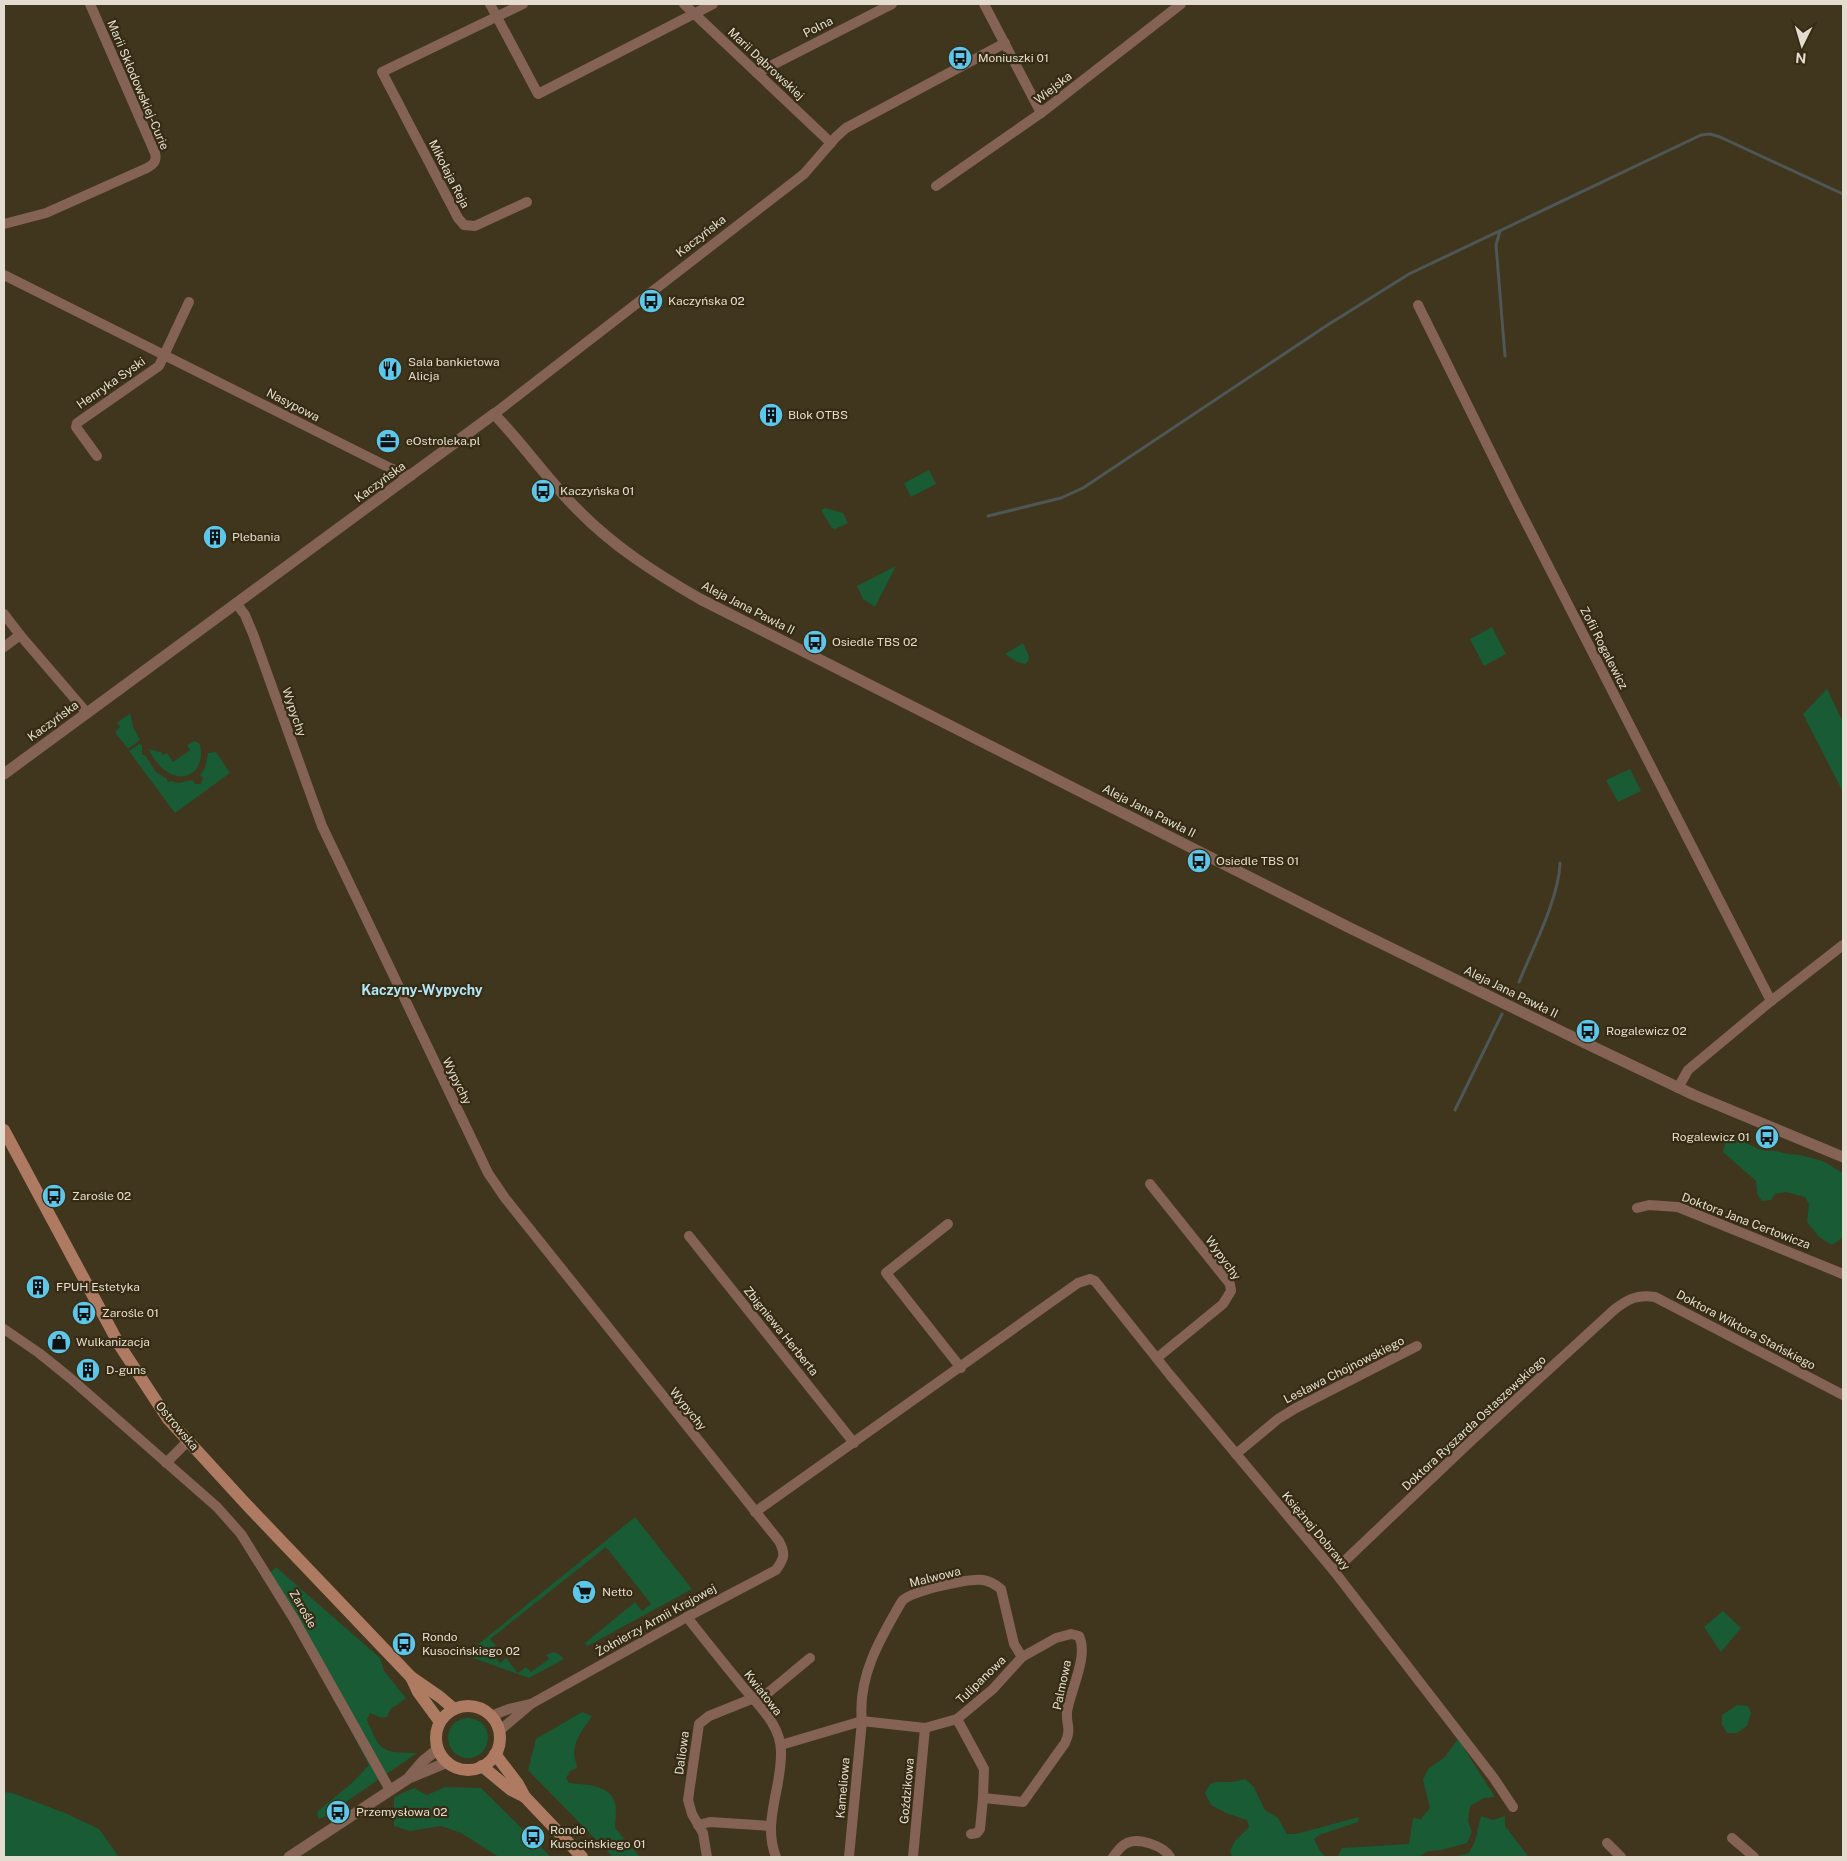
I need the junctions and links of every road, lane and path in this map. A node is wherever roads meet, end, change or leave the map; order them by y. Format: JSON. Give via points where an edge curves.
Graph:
{"nodes":[{"id":1,"x":90,"y":4,"type":"edge"},
{"id":2,"x":490,"y":4,"type":"edge"},
{"id":3,"x":524,"y":4,"type":"edge"},
{"id":4,"x":684,"y":4,"type":"edge"},
{"id":5,"x":713,"y":4,"type":"edge"},
{"id":6,"x":892,"y":4,"type":"edge"},
{"id":7,"x":984,"y":4,"type":"edge"},
{"id":8,"x":1181,"y":4,"type":"edge"},
{"id":9,"x":694,"y":14,"type":"junction"},
{"id":10,"x":498,"y":17,"type":"junction"},
{"id":11,"x":1005,"y":43,"type":"junction"},
{"id":12,"x":757,"y":73,"type":"junction"},
{"id":13,"x":1041,"y":113,"type":"junction"},
{"id":14,"x":831,"y":143,"type":"junction"},
{"id":15,"x":936,"y":186,"type":"dead end"},
{"id":16,"x":527,"y":202,"type":"dead end"},
{"id":17,"x":4,"y":224,"type":"edge"},
{"id":18,"x":4,"y":275,"type":"edge"},
{"id":19,"x":189,"y":302,"type":"dead end"},
{"id":20,"x":1418,"y":305,"type":"dead end"},
{"id":21,"x":165,"y":355,"type":"junction"},
{"id":22,"x":494,"y":414,"type":"junction"},
{"id":23,"x":97,"y":456,"type":"dead end"},
{"id":24,"x":411,"y":476,"type":"junction"},
{"id":25,"x":236,"y":603,"type":"junction"},
{"id":26,"x":4,"y":614,"type":"edge"},
{"id":27,"x":20,"y":635,"type":"junction"},
{"id":28,"x":4,"y":647,"type":"edge"},
{"id":29,"x":87,"y":713,"type":"junction"},
{"id":30,"x":4,"y":774,"type":"edge"},
{"id":31,"x":1843,"y":945,"type":"edge"},
{"id":32,"x":1771,"y":1001,"type":"junction"},
{"id":33,"x":1678,"y":1088,"type":"junction"},
{"id":34,"x":4,"y":1130,"type":"edge"},
{"id":35,"x":1843,"y":1157,"type":"edge"},
{"id":36,"x":1150,"y":1184,"type":"dead end"},
{"id":37,"x":1637,"y":1208,"type":"dead end"},
{"id":38,"x":948,"y":1224,"type":"dead end"},
{"id":39,"x":689,"y":1236,"type":"dead end"},
{"id":40,"x":1843,"y":1274,"type":"edge"},
{"id":41,"x":1635,"y":1297,"type":"joint"},
{"id":42,"x":4,"y":1329,"type":"edge"},
{"id":43,"x":1417,"y":1346,"type":"dead end"},
{"id":44,"x":1157,"y":1358,"type":"junction"},
{"id":45,"x":961,"y":1368,"type":"junction"},
{"id":46,"x":1843,"y":1395,"type":"edge"},
{"id":47,"x":188,"y":1441,"type":"junction"},
{"id":48,"x":854,"y":1443,"type":"junction"},
{"id":49,"x":1236,"y":1454,"type":"junction"},
{"id":50,"x":166,"y":1463,"type":"junction"},
{"id":51,"x":755,"y":1512,"type":"junction"},
{"id":52,"x":785,"y":1552,"type":"joint"},
{"id":53,"x":1334,"y":1572,"type":"junction"},
{"id":54,"x":687,"y":1617,"type":"junction"},
{"id":55,"x":1076,"y":1634,"type":"joint"},
{"id":56,"x":1022,"y":1657,"type":"junction"},
{"id":57,"x":810,"y":1658,"type":"dead end"},
{"id":58,"x":411,"y":1677,"type":"junction"},
{"id":59,"x":755,"y":1699,"type":"junction"},
{"id":60,"x":531,"y":1704,"type":"junction"},
{"id":61,"x":454,"y":1709,"type":"junction"},
{"id":62,"x":491,"y":1716,"type":"junction"},
{"id":63,"x":957,"y":1719,"type":"junction"},
{"id":64,"x":862,"y":1721,"type":"junction"},
{"id":65,"x":440,"y":1722,"type":"junction"},
{"id":66,"x":925,"y":1728,"type":"junction"},
{"id":67,"x":499,"y":1731,"type":"junction"},
{"id":68,"x":781,"y":1745,"type":"junction"},
{"id":69,"x":438,"y":1749,"type":"junction"},
{"id":70,"x":495,"y":1754,"type":"junction"},
{"id":71,"x":448,"y":1762,"type":"junction"},
{"id":72,"x":482,"y":1766,"type":"junction"},
{"id":73,"x":409,"y":1778,"type":"junction"},
{"id":74,"x":390,"y":1790,"type":"junction"},
{"id":75,"x":525,"y":1797,"type":"junction"},
{"id":76,"x":983,"y":1798,"type":"junction"},
{"id":77,"x":1513,"y":1807,"type":"dead end"},
{"id":78,"x":698,"y":1825,"type":"junction"},
{"id":79,"x":770,"y":1826,"type":"junction"},
{"id":80,"x":971,"y":1834,"type":"dead end"},
{"id":81,"x":1732,"y":1838,"type":"dead end"},
{"id":82,"x":1607,"y":1843,"type":"dead end"},
{"id":83,"x":289,"y":1857,"type":"edge"},
{"id":84,"x":582,"y":1857,"type":"edge"},
{"id":85,"x":707,"y":1857,"type":"edge"},
{"id":86,"x":776,"y":1857,"type":"edge"},
{"id":87,"x":850,"y":1857,"type":"edge"},
{"id":88,"x":913,"y":1857,"type":"edge"},
{"id":89,"x":1113,"y":1857,"type":"edge"},
{"id":90,"x":1170,"y":1857,"type":"edge"},
{"id":91,"x":1622,"y":1857,"type":"edge"},
{"id":92,"x":1754,"y":1857,"type":"edge"}],
"edges":[{"from":1,"to":17,"type":"street","name":"Marii Skłodowskiej-Curie","via":[[155,153],[155,161],[147,168],[46,213]]},
{"from":2,"to":10,"type":"street"},
{"from":3,"to":10,"type":"street"},
{"from":4,"to":9,"type":"street","name":"Marii Dąbrowskiej"},
{"from":5,"to":9,"type":"street"},
{"from":6,"to":12,"type":"street","name":"Polna"},
{"from":7,"to":11,"type":"street"},
{"from":8,"to":13,"type":"street","name":"Wiejska"},
{"from":9,"to":10,"type":"street","via":[[538,94]]},
{"from":9,"to":12,"type":"street","name":"Marii Dąbrowskiej"},
{"from":10,"to":16,"type":"street","name":"Mikołaja Reja","via":[[382,72],[464,225],[475,226]]},
{"from":11,"to":13,"type":"street"},
{"from":11,"to":14,"type":"street","name":"Kaczyńska","via":[[846,128]]},
{"from":12,"to":14,"type":"street","name":"Marii Dąbrowskiej"},
{"from":13,"to":15,"type":"street","name":"Wiejska"},
{"from":14,"to":22,"type":"street","name":"Kaczyńska","via":[[804,174]]},
{"from":18,"to":21,"type":"street","name":"Nasypowa"},
{"from":19,"to":21,"type":"street"},
{"from":20,"to":32,"type":"street","name":"Zofii Rogalewicz"},
{"from":21,"to":23,"type":"street","name":"Henryka Syski","via":[[159,366],[77,423],[78,433]]},
{"from":21,"to":24,"type":"street","name":"Nasypowa"},
{"from":22,"to":24,"type":"street","name":"Kaczyńska"},
{"from":22,"to":33,"type":"street","name":"Aleja Jana Pawła II","via":[[577,510],[608,539],[650,570],[700,599],[1348,927]]},
{"from":24,"to":25,"type":"street","name":"Kaczyńska"},
{"from":25,"to":29,"type":"street","name":"Kaczyńska"},
{"from":25,"to":51,"type":"street","name":"Wypychy","via":[[253,634],[322,826],[488,1173]]},
{"from":26,"to":27,"type":"street"},
{"from":27,"to":28,"type":"street"},
{"from":27,"to":29,"type":"street"},
{"from":29,"to":30,"type":"street","name":"Kaczyńska"},
{"from":31,"to":32,"type":"street"},
{"from":32,"to":33,"type":"street","via":[[1688,1070]]},
{"from":33,"to":35,"type":"street","name":"Aleja Jana Pawła II"},
{"from":34,"to":47,"type":"main road","name":"Ostrowska","via":[[120,1346],[168,1419]]},
{"from":36,"to":44,"type":"street","name":"Wypychy","via":[[1230,1284],[1231,1290],[1223,1304]]},
{"from":37,"to":40,"type":"street","name":"Doktora Jana Certowicza","via":[[1678,1207]]},
{"from":38,"to":45,"type":"street","via":[[886,1274]]},
{"from":39,"to":48,"type":"street","name":"Zbigniewa Herberta"},
{"from":41,"to":46,"type":"street","name":"Doktora Wiktora Stańskiego","via":[[1655,1297]]},
{"from":41,"to":53,"type":"street","name":"Doktora Ryszarda Ostaszewskiego","via":[[1615,1309]]},
{"from":42,"to":50,"type":"street","name":"Zarośle","via":[[45,1358]]},
{"from":43,"to":49,"type":"street","name":"Lesława Chojnowskiego","via":[[1296,1408]]},
{"from":44,"to":45,"type":"street","name":"Księżnej Dobrawy","via":[[1100,1286],[1090,1279],[1078,1283]]},
{"from":44,"to":49,"type":"street","name":"Księżnej Dobrawy"},
{"from":45,"to":48,"type":"street"},
{"from":47,"to":50,"type":"street"},
{"from":47,"to":58,"type":"main road","name":"Ostrowska"},
{"from":48,"to":51,"type":"street"},
{"from":49,"to":53,"type":"street","name":"Księżnej Dobrawy"},
{"from":50,"to":74,"type":"street","name":"Zarośle","via":[[217,1507],[241,1534],[294,1619]]},
{"from":51,"to":52,"type":"street","name":"Wypychy"},
{"from":52,"to":54,"type":"street","name":"Żołnierzy Armii Krajowej","via":[[784,1560],[776,1570]]},
{"from":53,"to":77,"type":"street","name":"Księżnej Dobrawy"},
{"from":54,"to":59,"type":"street","name":"Kwiatowa"},
{"from":54,"to":60,"type":"street","name":"Żołnierzy Armii Krajowej"},
{"from":55,"to":56,"type":"street","name":"Tulipanowa","via":[[1056,1638]]},
{"from":55,"to":76,"type":"street","name":"Palmowa","via":[[1082,1644],[1065,1743],[1023,1802]]},
{"from":56,"to":63,"type":"street","name":"Tulipanowa"},
{"from":56,"to":64,"type":"street","name":"Malwowa","via":[[1014,1644],[1003,1595],[997,1585],[974,1580],[911,1595],[902,1601],[873,1656],[863,1691]]},
{"from":57,"to":59,"type":"street","name":"Daliowa","via":[[769,1692]]},
{"from":58,"to":61,"type":"main road","name":"Ostrowska"},
{"from":58,"to":65,"type":"main road","name":"Ostrowska"},
{"from":59,"to":68,"type":"street","name":"Kwiatowa","via":[[773,1725]]},
{"from":59,"to":78,"type":"street","name":"Daliowa","via":[[709,1716],[699,1724],[688,1800]]},
{"from":60,"to":62,"type":"street","name":"Żołnierzy Armii Krajowej"},
{"from":60,"to":67,"type":"street","name":"Żołnierzy Armii Krajowej"},
{"from":61,"to":62,"type":"main road","via":[[474,1707]]},
{"from":61,"to":65,"type":"main road"},
{"from":62,"to":67,"type":"main road"},
{"from":63,"to":66,"type":"street","name":"Tulipanowa"},
{"from":63,"to":76,"type":"street","via":[[984,1769]]},
{"from":64,"to":66,"type":"street","name":"Tulipanowa"},
{"from":64,"to":68,"type":"street","name":"Tulipanowa"},
{"from":64,"to":87,"type":"street","name":"Kameliowa"},
{"from":65,"to":69,"type":"main road","via":[[436,1736]]},
{"from":66,"to":88,"type":"street","name":"Goździkowa"},
{"from":67,"to":70,"type":"main road"},
{"from":68,"to":79,"type":"street","name":"Kwiatowa","via":[[781,1769]]},
{"from":69,"to":71,"type":"main road"},
{"from":69,"to":73,"type":"street"},
{"from":70,"to":72,"type":"main road"},
{"from":70,"to":75,"type":"main road"},
{"from":71,"to":72,"type":"main road","via":[[458,1768]]},
{"from":71,"to":73,"type":"street"},
{"from":72,"to":75,"type":"main road","via":[[511,1790]]},
{"from":73,"to":74,"type":"street"},
{"from":74,"to":83,"type":"street"},
{"from":75,"to":84,"type":"main road"},
{"from":76,"to":80,"type":"street","via":[[980,1829]]},
{"from":78,"to":79,"type":"street","via":[[710,1822]]},
{"from":78,"to":85,"type":"street","name":"Daliowa"},
{"from":79,"to":86,"type":"street","name":"Kwiatowa"},
{"from":81,"to":92,"type":"street"},
{"from":82,"to":91,"type":"street"},
{"from":89,"to":90,"type":"street","via":[[1129,1841],[1136,1841],[1163,1849]]}]}
